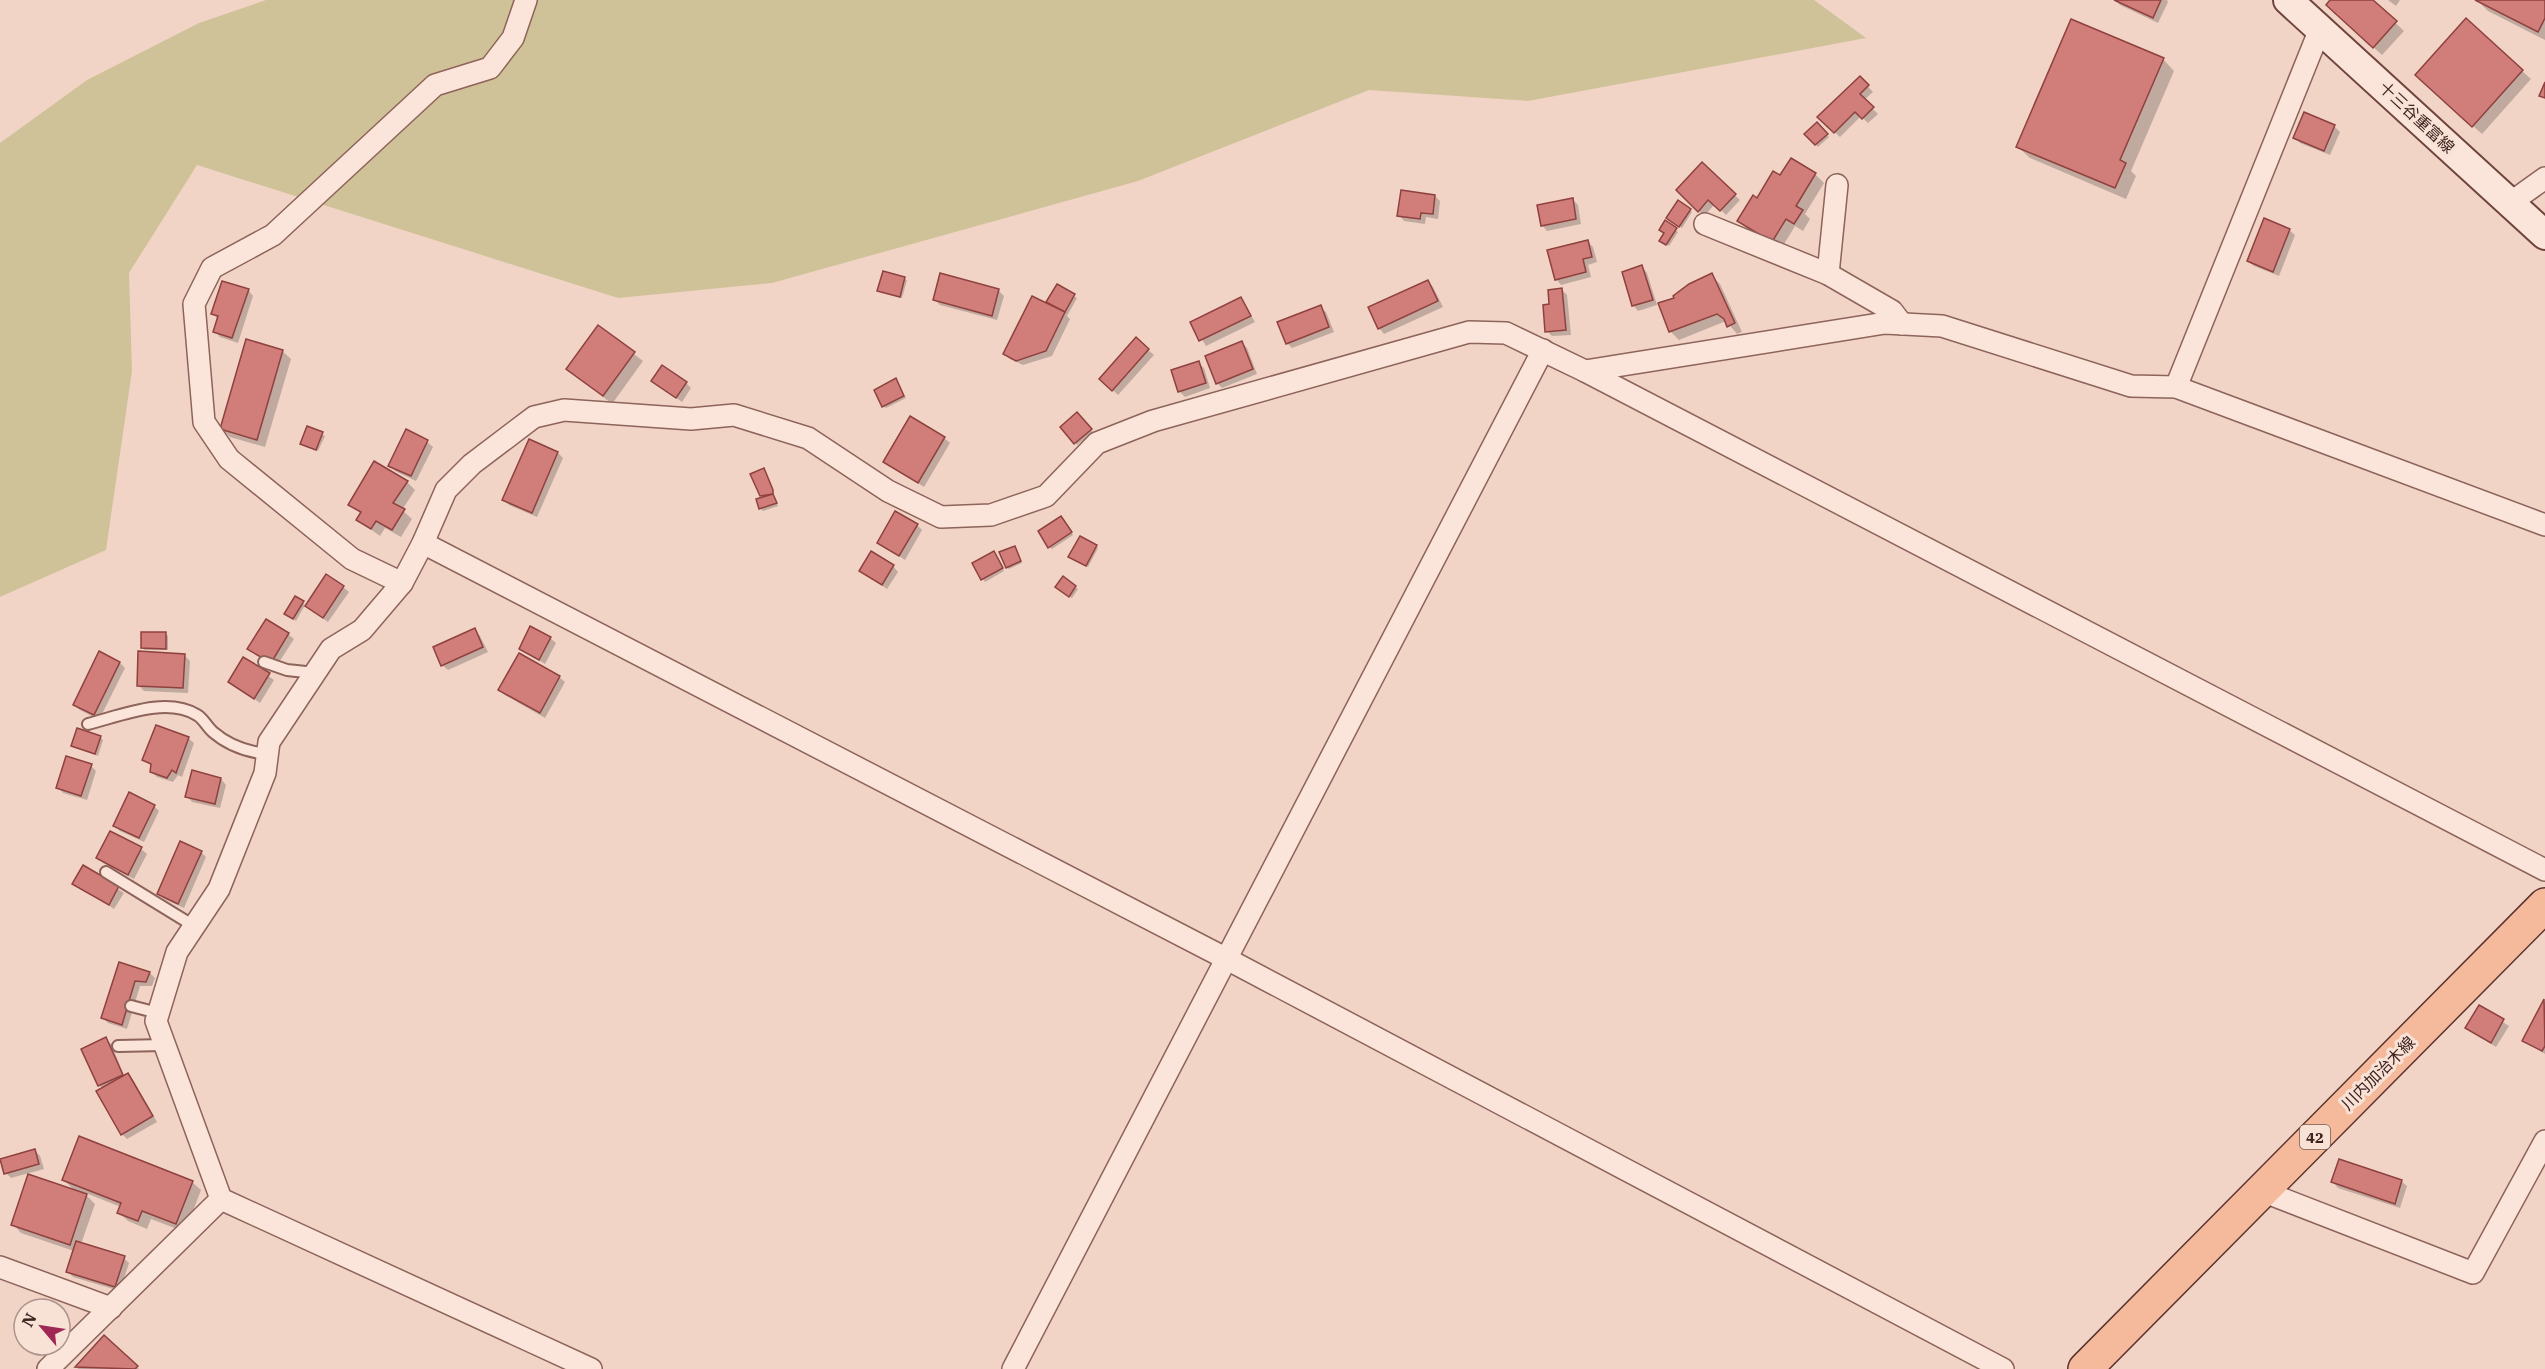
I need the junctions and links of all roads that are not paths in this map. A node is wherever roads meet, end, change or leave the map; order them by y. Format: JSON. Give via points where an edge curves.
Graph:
{"nodes":[{"id":1,"x":526,"y":0,"type":"edge"},
{"id":2,"x":2288,"y":0,"type":"edge"},
{"id":3,"x":2320,"y":28,"type":"junction"},
{"id":4,"x":2545,"y":178,"type":"edge"},
{"id":5,"x":1837,"y":185,"type":"dead end"},
{"id":6,"x":2510,"y":203,"type":"junction"},
{"id":7,"x":1705,"y":224,"type":"dead end"},
{"id":8,"x":2545,"y":235,"type":"edge"},
{"id":9,"x":1828,"y":274,"type":"junction"},
{"id":10,"x":1902,"y":324,"type":"junction"},
{"id":11,"x":1543,"y":350,"type":"junction"},
{"id":12,"x":1585,"y":371,"type":"junction"},
{"id":13,"x":2176,"y":387,"type":"junction"},
{"id":14,"x":2545,"y":525,"type":"edge"},
{"id":15,"x":423,"y":543,"type":"junction"},
{"id":16,"x":402,"y":583,"type":"junction"},
{"id":17,"x":264,"y":662,"type":"dead end"},
{"id":18,"x":315,"y":674,"type":"junction"},
{"id":19,"x":88,"y":724,"type":"dead end"},
{"id":20,"x":268,"y":754,"type":"junction"},
{"id":21,"x":2545,"y":870,"type":"edge"},
{"id":22,"x":106,"y":872,"type":"dead end"},
{"id":23,"x":2545,"y":905,"type":"edge"},
{"id":24,"x":194,"y":926,"type":"junction"},
{"id":25,"x":1225,"y":958,"type":"junction"},
{"id":26,"x":131,"y":1006,"type":"dead end"},
{"id":27,"x":158,"y":1013,"type":"junction"},
{"id":28,"x":164,"y":1045,"type":"junction"},
{"id":29,"x":118,"y":1046,"type":"dead end"},
{"id":30,"x":2545,"y":1141,"type":"edge"},
{"id":31,"x":2262,"y":1191,"type":"junction"},
{"id":32,"x":220,"y":1198,"type":"junction"},
{"id":33,"x":0,"y":1267,"type":"edge"},
{"id":34,"x":111,"y":1308,"type":"junction"},
{"id":35,"x":48,"y":1369,"type":"edge"},
{"id":36,"x":591,"y":1369,"type":"edge"},
{"id":37,"x":1013,"y":1369,"type":"edge"},
{"id":38,"x":2003,"y":1369,"type":"edge"},
{"id":39,"x":2085,"y":1369,"type":"edge"}],
"edges":[{"from":1,"to":16,"type":"street","via":[[513,38],[490,68],[435,85],[273,235],[212,268],[194,304],[204,423],[229,459],[352,559]]},
{"from":2,"to":3,"type":"main road","name":"十三谷重富線"},
{"from":3,"to":6,"type":"main road","name":"十三谷重富線"},
{"from":3,"to":13,"type":"street"},
{"from":4,"to":6,"type":"street"},
{"from":5,"to":9,"type":"street"},
{"from":6,"to":8,"type":"main road","name":"十三谷重富線"},
{"from":7,"to":9,"type":"street"},
{"from":9,"to":10,"type":"street","via":[[1892,311]]},
{"from":10,"to":12,"type":"street","via":[[1885,323]]},
{"from":10,"to":13,"type":"street","via":[[1942,326],[2131,386]]},
{"from":11,"to":12,"type":"street"},
{"from":11,"to":15,"type":"street","via":[[1506,333],[1469,332],[1153,421],[1097,443],[1046,496],[990,515],[941,518],[888,491],[808,438],[734,415],[691,419],[564,410],[534,417],[472,464],[446,490]]},
{"from":11,"to":25,"type":"street"},
{"from":12,"to":21,"type":"street"},
{"from":13,"to":14,"type":"street"},
{"from":15,"to":16,"type":"street"},
{"from":15,"to":25,"type":"street"},
{"from":16,"to":18,"type":"street","via":[[362,630],[331,650]]},
{"from":17,"to":18,"type":"lane"},
{"from":18,"to":20,"type":"street","via":[[269,742]]},
{"from":19,"to":20,"type":"lane","via":[[157,707],[174,707],[197,715],[214,733],[246,752]]},
{"from":20,"to":24,"type":"street","via":[[265,772],[219,889]]},
{"from":22,"to":24,"type":"lane"},
{"from":23,"to":31,"type":"main road","name":"川内加治木線","number":"42"},
{"from":24,"to":27,"type":"street","via":[[177,952]]},
{"from":25,"to":37,"type":"street"},
{"from":25,"to":38,"type":"street"},
{"from":26,"to":27,"type":"lane"},
{"from":27,"to":28,"type":"street","via":[[156,1022]]},
{"from":28,"to":29,"type":"lane"},
{"from":28,"to":32,"type":"street"},
{"from":30,"to":31,"type":"street","via":[[2473,1274]]},
{"from":31,"to":39,"type":"main road","name":"川内加治木線","number":"42"},
{"from":32,"to":34,"type":"street"},
{"from":32,"to":36,"type":"street"},
{"from":33,"to":34,"type":"street"},
{"from":34,"to":35,"type":"street"}]}
